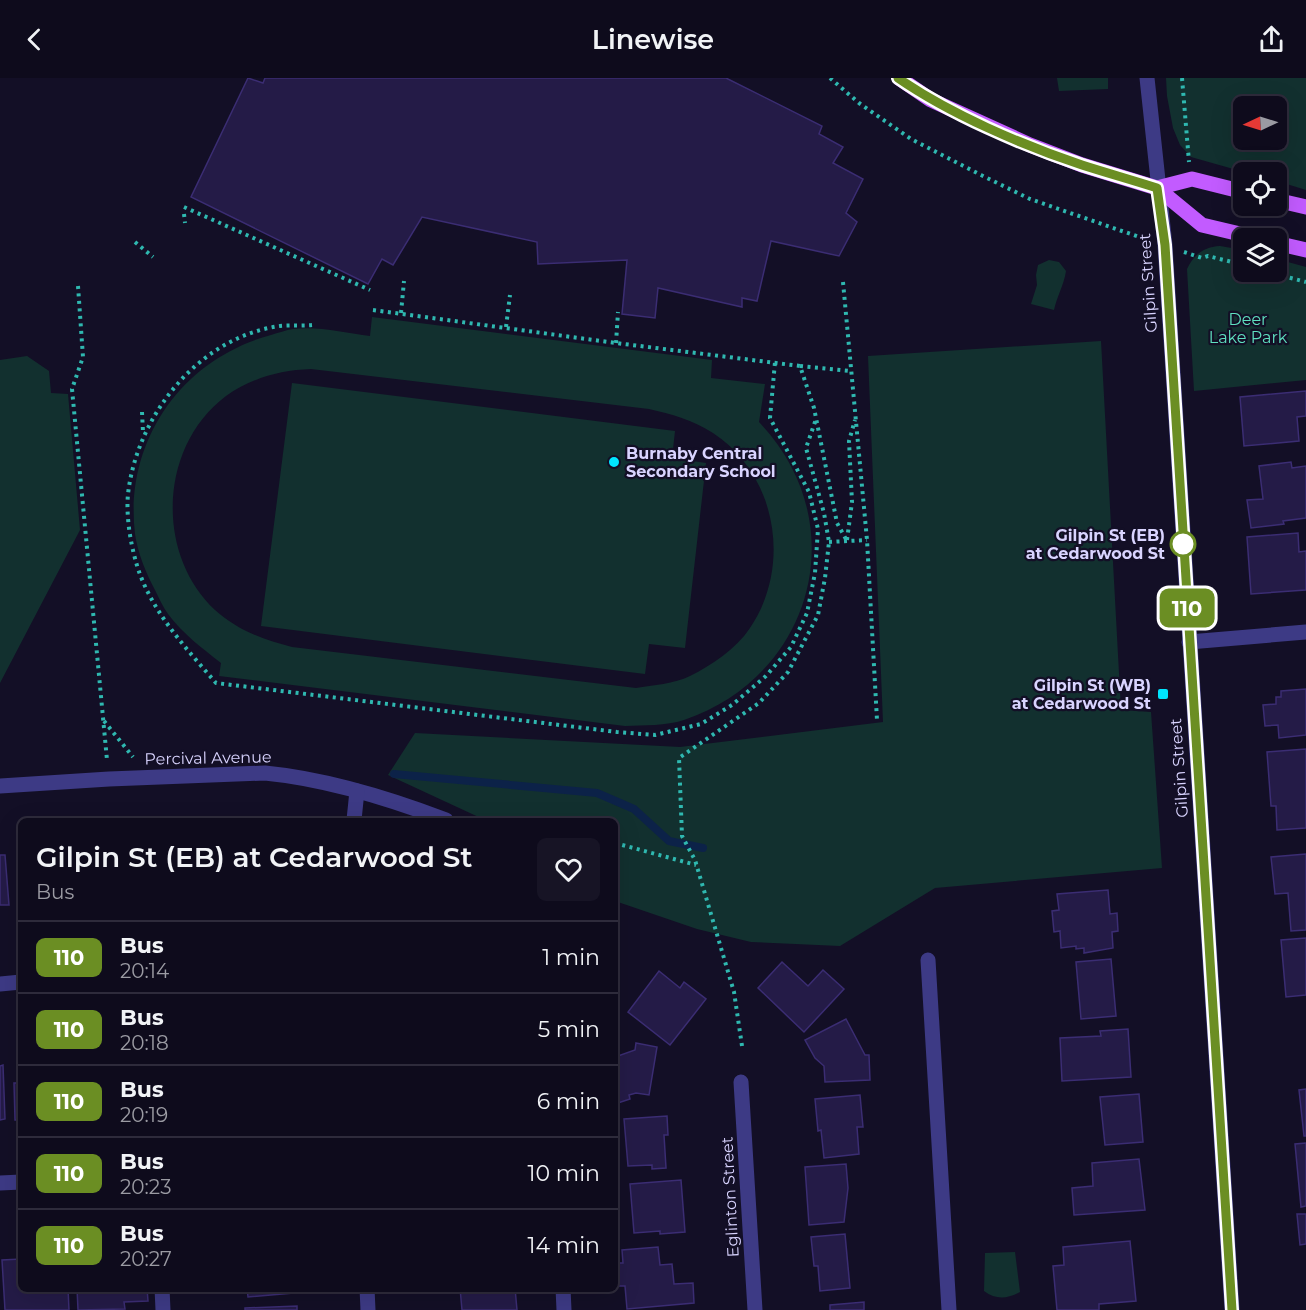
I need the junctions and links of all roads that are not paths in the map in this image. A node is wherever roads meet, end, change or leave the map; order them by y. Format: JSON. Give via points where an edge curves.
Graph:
{"nodes":[{"id":1,"x":898,"y":78,"type":"edge"},
{"id":2,"x":1147,"y":78,"type":"edge"},
{"id":3,"x":1157,"y":188,"type":"junction"},
{"id":4,"x":1233,"y":189,"type":"edge"},
{"id":5,"x":1287,"y":203,"type":"edge"},
{"id":6,"x":1306,"y":207,"type":"edge"},
{"id":7,"x":1233,"y":232,"type":"edge"},
{"id":8,"x":1287,"y":246,"type":"edge"},
{"id":9,"x":1306,"y":250,"type":"edge"},
{"id":10,"x":1306,"y":632,"type":"edge"},
{"id":11,"x":1189,"y":642,"type":"junction"},
{"id":12,"x":0,"y":786,"type":"edge"},
{"id":13,"x":357,"y":791,"type":"junction"},
{"id":14,"x":354,"y":818,"type":"edge"},
{"id":15,"x":441,"y":818,"type":"edge"},
{"id":16,"x":928,"y":960,"type":"dead end"},
{"id":17,"x":18,"y":982,"type":"edge"},
{"id":18,"x":0,"y":984,"type":"edge"},
{"id":19,"x":741,"y":1082,"type":"dead end"},
{"id":20,"x":18,"y":1182,"type":"edge"},
{"id":21,"x":0,"y":1183,"type":"edge"},
{"id":22,"x":162,"y":1292,"type":"edge"},
{"id":23,"x":367,"y":1292,"type":"edge"},
{"id":24,"x":563,"y":1292,"type":"edge"},
{"id":25,"x":163,"y":1310,"type":"edge"},
{"id":26,"x":368,"y":1310,"type":"edge"},
{"id":27,"x":564,"y":1310,"type":"edge"},
{"id":28,"x":755,"y":1310,"type":"edge"},
{"id":29,"x":949,"y":1310,"type":"edge"},
{"id":30,"x":1232,"y":1310,"type":"edge"}],
"edges":[{"from":1,"to":3,"type":"main road","via":[[931,100],[1029,146]]},
{"from":2,"to":3,"type":"street","name":"Gilpin Street"},
{"from":3,"to":4,"type":"main road","via":[[1192,179]]},
{"from":3,"to":7,"type":"main road","via":[[1202,225]]},
{"from":3,"to":11,"type":"street","name":"Gilpin Street","via":[[1165,245]]},
{"from":5,"to":6,"type":"main road"},
{"from":8,"to":9,"type":"main road"},
{"from":10,"to":11,"type":"street"},
{"from":11,"to":30,"type":"street","name":"Gilpin Street"},
{"from":12,"to":13,"type":"street","name":"Percival Avenue","via":[[265,773]]},
{"from":13,"to":14,"type":"street"},
{"from":13,"to":15,"type":"street","name":"Percival Avenue"},
{"from":16,"to":29,"type":"street"},
{"from":17,"to":18,"type":"street"},
{"from":19,"to":28,"type":"street","name":"Eglinton Street"},
{"from":20,"to":21,"type":"street"},
{"from":22,"to":25,"type":"street"},
{"from":23,"to":26,"type":"street"},
{"from":24,"to":27,"type":"street"}]}
